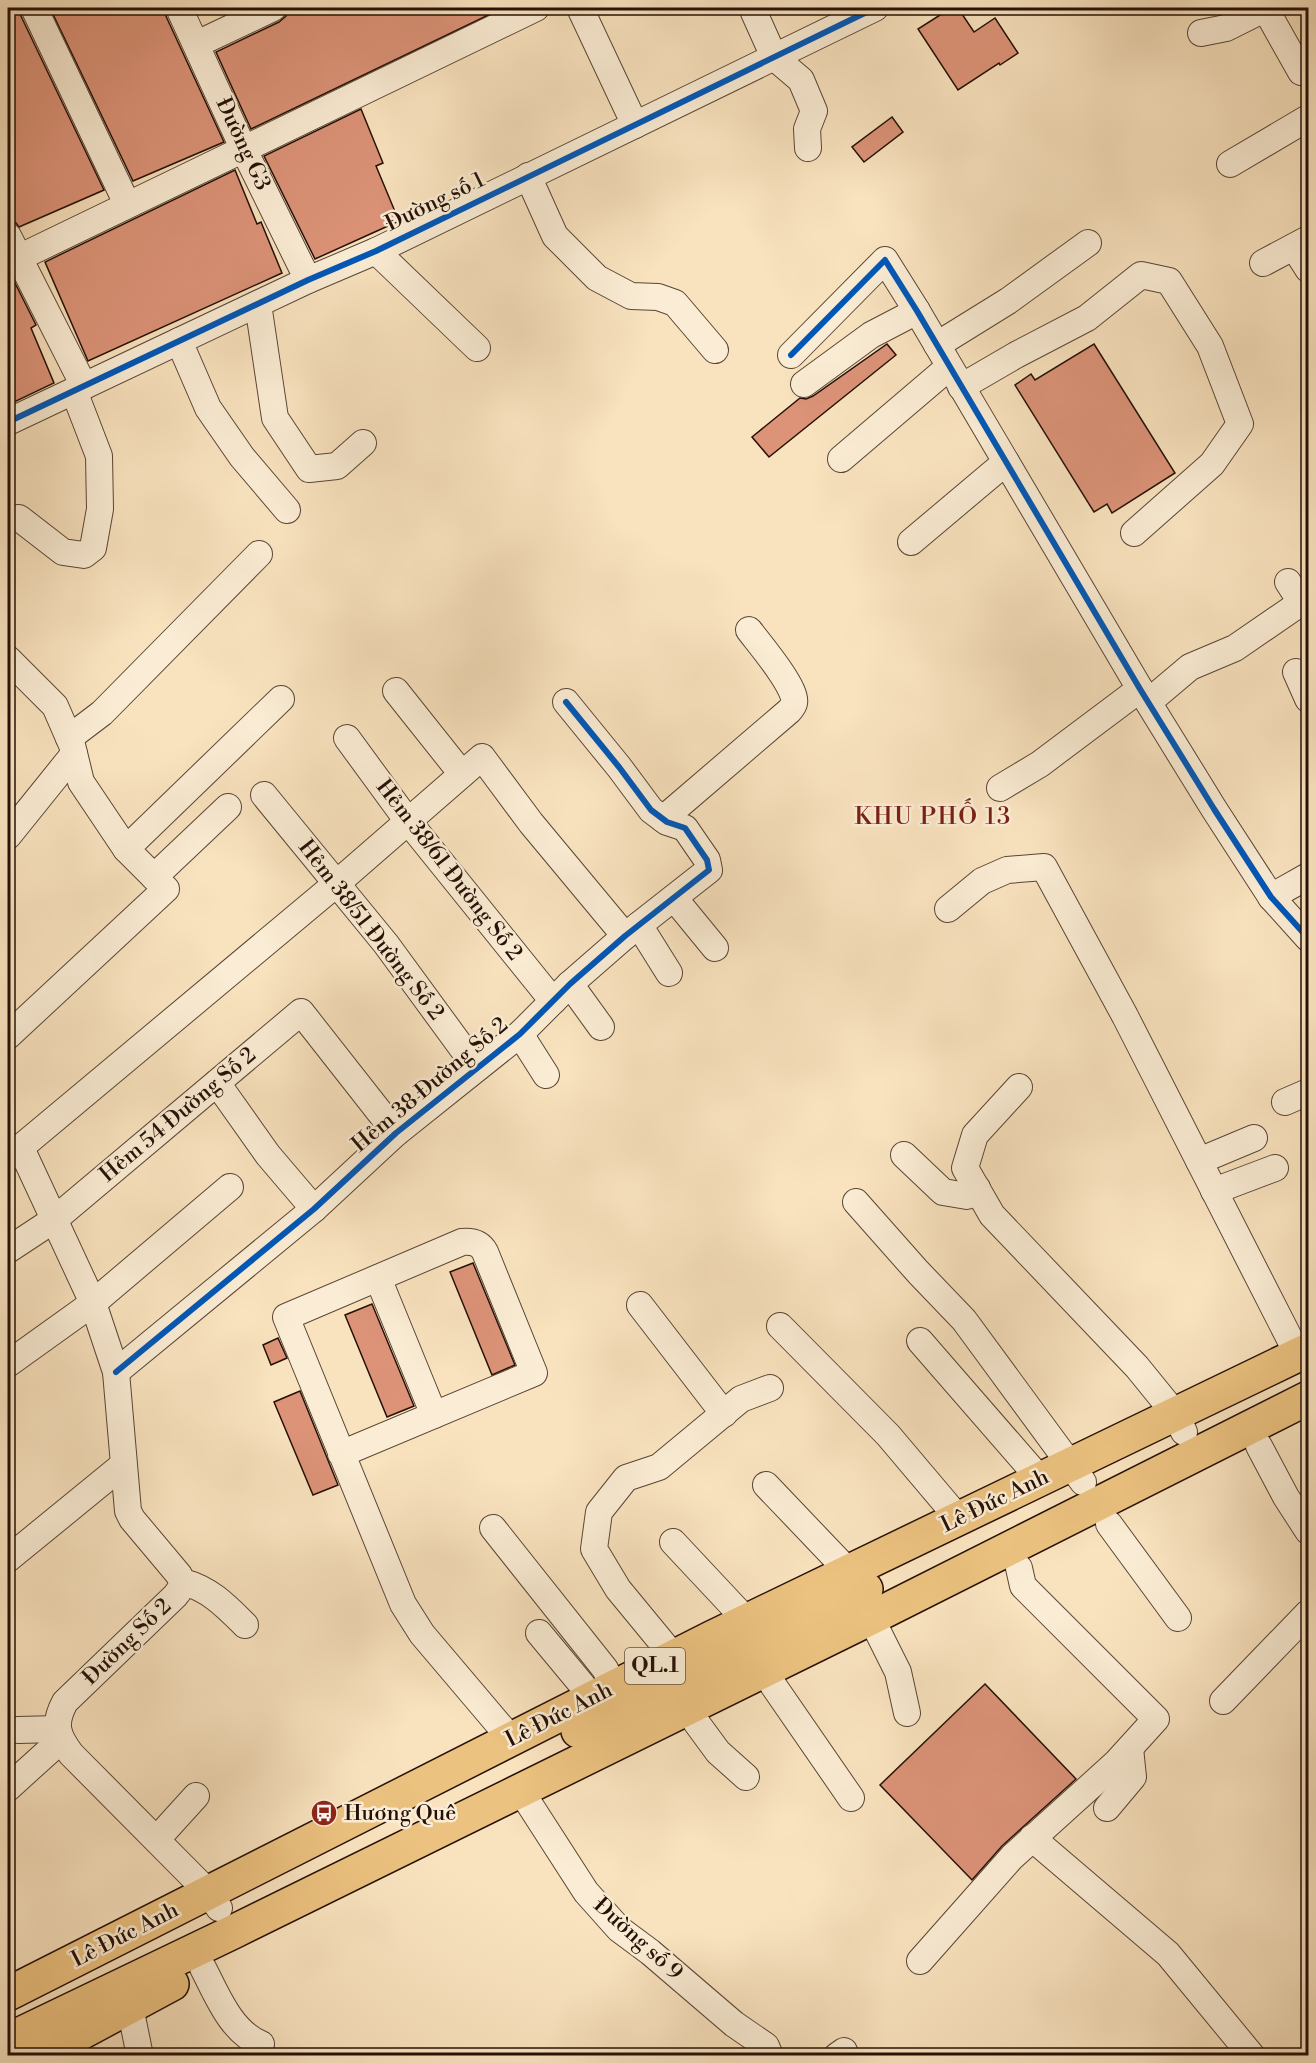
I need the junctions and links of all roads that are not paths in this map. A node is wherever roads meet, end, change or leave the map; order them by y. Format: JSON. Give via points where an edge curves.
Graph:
{"nodes":[{"id":1,"x":34,"y":8,"type":"edge"},
{"id":2,"x":179,"y":8,"type":"edge"},
{"id":3,"x":273,"y":8,"type":"edge"},
{"id":4,"x":536,"y":8,"type":"edge"},
{"id":5,"x":580,"y":8,"type":"edge"},
{"id":6,"x":752,"y":8,"type":"edge"},
{"id":7,"x":875,"y":8,"type":"edge"},
{"id":8,"x":1265,"y":8,"type":"edge"},
{"id":9,"x":1202,"y":33,"type":"dead end"},
{"id":10,"x":197,"y":44,"type":"junction"},
{"id":11,"x":774,"y":57,"type":"junction"},
{"id":12,"x":1301,"y":72,"type":"dead end"},
{"id":13,"x":1308,"y":118,"type":"edge"},
{"id":14,"x":635,"y":125,"type":"junction"},
{"id":15,"x":808,"y":148,"type":"dead end"},
{"id":16,"x":244,"y":150,"type":"junction"},
{"id":17,"x":1230,"y":164,"type":"dead end"},
{"id":18,"x":528,"y":176,"type":"junction"},
{"id":19,"x":127,"y":204,"type":"junction"},
{"id":20,"x":1088,"y":243,"type":"dead end"},
{"id":21,"x":1301,"y":243,"type":"edge"},
{"id":22,"x":376,"y":251,"type":"junction"},
{"id":23,"x":11,"y":252,"type":"edge"},
{"id":24,"x":1263,"y":263,"type":"dead end"},
{"id":25,"x":1308,"y":269,"type":"edge"},
{"id":26,"x":308,"y":280,"type":"junction"},
{"id":27,"x":258,"y":304,"type":"junction"},
{"id":28,"x":917,"y":311,"type":"junction"},
{"id":29,"x":179,"y":341,"type":"junction"},
{"id":30,"x":477,"y":348,"type":"dead end"},
{"id":31,"x":715,"y":350,"type":"dead end"},
{"id":32,"x":791,"y":355,"type":"dead end"},
{"id":33,"x":949,"y":367,"type":"junction"},
{"id":34,"x":804,"y":384,"type":"dead end"},
{"id":35,"x":79,"y":389,"type":"junction"},
{"id":36,"x":8,"y":422,"type":"edge"},
{"id":37,"x":363,"y":444,"type":"dead end"},
{"id":38,"x":841,"y":459,"type":"dead end"},
{"id":39,"x":1006,"y":462,"type":"junction"},
{"id":40,"x":287,"y":510,"type":"dead end"},
{"id":41,"x":19,"y":518,"type":"dead end"},
{"id":42,"x":1134,"y":533,"type":"dead end"},
{"id":43,"x":911,"y":542,"type":"dead end"},
{"id":44,"x":260,"y":554,"type":"dead end"},
{"id":45,"x":1288,"y":582,"type":"dead end"},
{"id":46,"x":749,"y":630,"type":"dead end"},
{"id":47,"x":8,"y":659,"type":"edge"},
{"id":48,"x":1296,"y":672,"type":"dead end"},
{"id":49,"x":396,"y":691,"type":"dead end"},
{"id":50,"x":1144,"y":694,"type":"junction"},
{"id":51,"x":280,"y":699,"type":"dead end"},
{"id":52,"x":1308,"y":699,"type":"edge"},
{"id":53,"x":566,"y":702,"type":"dead end"},
{"id":54,"x":347,"y":738,"type":"dead end"},
{"id":55,"x":72,"y":746,"type":"junction"},
{"id":56,"x":462,"y":774,"type":"junction"},
{"id":57,"x":1000,"y":788,"type":"dead end"},
{"id":58,"x":264,"y":795,"type":"dead end"},
{"id":59,"x":228,"y":807,"type":"dead end"},
{"id":60,"x":663,"y":819,"type":"junction"},
{"id":61,"x":407,"y":820,"type":"junction"},
{"id":62,"x":8,"y":836,"type":"edge"},
{"id":63,"x":126,"y":849,"type":"junction"},
{"id":64,"x":1308,"y":876,"type":"edge"},
{"id":65,"x":154,"y":877,"type":"junction"},
{"id":66,"x":336,"y":884,"type":"junction"},
{"id":67,"x":1270,"y":897,"type":"junction"},
{"id":68,"x":674,"y":898,"type":"junction"},
{"id":69,"x":948,"y":909,"type":"dead end"},
{"id":70,"x":632,"y":931,"type":"junction"},
{"id":71,"x":1308,"y":938,"type":"edge"},
{"id":72,"x":715,"y":948,"type":"dead end"},
{"id":73,"x":669,"y":973,"type":"dead end"},
{"id":74,"x":562,"y":993,"type":"junction"},
{"id":75,"x":601,"y":1027,"type":"dead end"},
{"id":76,"x":520,"y":1034,"type":"junction"},
{"id":77,"x":8,"y":1036,"type":"edge"},
{"id":78,"x":476,"y":1067,"type":"junction"},
{"id":79,"x":546,"y":1075,"type":"dead end"},
{"id":80,"x":217,"y":1083,"type":"junction"},
{"id":81,"x":1019,"y":1087,"type":"dead end"},
{"id":82,"x":1308,"y":1092,"type":"edge"},
{"id":83,"x":1285,"y":1102,"type":"dead end"},
{"id":84,"x":396,"y":1133,"type":"junction"},
{"id":85,"x":1254,"y":1138,"type":"dead end"},
{"id":86,"x":14,"y":1153,"type":"edge"},
{"id":87,"x":904,"y":1155,"type":"dead end"},
{"id":88,"x":1199,"y":1161,"type":"junction"},
{"id":89,"x":1275,"y":1168,"type":"dead end"},
{"id":90,"x":230,"y":1187,"type":"dead end"},
{"id":91,"x":976,"y":1188,"type":"junction"},
{"id":92,"x":1214,"y":1191,"type":"junction"},
{"id":93,"x":856,"y":1202,"type":"dead end"},
{"id":94,"x":314,"y":1209,"type":"junction"},
{"id":95,"x":55,"y":1219,"type":"junction"},
{"id":96,"x":8,"y":1250,"type":"edge"},
{"id":97,"x":378,"y":1278,"type":"junction"},
{"id":98,"x":93,"y":1303,"type":"junction"},
{"id":99,"x":640,"y":1305,"type":"dead end"},
{"id":100,"x":780,"y":1326,"type":"dead end"},
{"id":101,"x":920,"y":1341,"type":"dead end"},
{"id":102,"x":1305,"y":1359,"type":"edge"},
{"id":103,"x":8,"y":1364,"type":"edge"},
{"id":104,"x":116,"y":1372,"type":"junction"},
{"id":105,"x":771,"y":1388,"type":"dead end"},
{"id":106,"x":1308,"y":1398,"type":"edge"},
{"id":107,"x":724,"y":1414,"type":"junction"},
{"id":108,"x":434,"y":1415,"type":"junction"},
{"id":109,"x":1308,"y":1420,"type":"edge"},
{"id":110,"x":1180,"y":1424,"type":"junction"},
{"id":111,"x":1259,"y":1446,"type":"junction"},
{"id":112,"x":341,"y":1454,"type":"junction"},
{"id":113,"x":123,"y":1465,"type":"junction"},
{"id":114,"x":1076,"y":1474,"type":"junction"},
{"id":115,"x":1040,"y":1479,"type":"junction"},
{"id":116,"x":766,"y":1485,"type":"dead end"},
{"id":117,"x":959,"y":1519,"type":"junction"},
{"id":118,"x":1109,"y":1524,"type":"junction"},
{"id":119,"x":492,"y":1528,"type":"dead end"},
{"id":120,"x":1308,"y":1531,"type":"edge"},
{"id":121,"x":673,"y":1542,"type":"dead end"},
{"id":122,"x":8,"y":1559,"type":"edge"},
{"id":123,"x":1019,"y":1568,"type":"junction"},
{"id":124,"x":849,"y":1572,"type":"junction"},
{"id":125,"x":183,"y":1582,"type":"junction"},
{"id":126,"x":1308,"y":1612,"type":"edge"},
{"id":127,"x":1178,"y":1618,"type":"dead end"},
{"id":128,"x":747,"y":1621,"type":"junction"},
{"id":129,"x":245,"y":1625,"type":"dead end"},
{"id":130,"x":875,"y":1626,"type":"junction"},
{"id":131,"x":539,"y":1633,"type":"dead end"},
{"id":132,"x":674,"y":1657,"type":"junction"},
{"id":133,"x":773,"y":1685,"type":"junction"},
{"id":134,"x":603,"y":1693,"type":"junction"},
{"id":135,"x":1223,"y":1701,"type":"dead end"},
{"id":136,"x":907,"y":1713,"type":"dead end"},
{"id":137,"x":696,"y":1722,"type":"junction"},
{"id":138,"x":18,"y":1730,"type":"dead end"},
{"id":139,"x":59,"y":1735,"type":"junction"},
{"id":140,"x":511,"y":1739,"type":"junction"},
{"id":141,"x":1130,"y":1748,"type":"junction"},
{"id":142,"x":746,"y":1777,"type":"dead end"},
{"id":143,"x":8,"y":1788,"type":"edge"},
{"id":144,"x":196,"y":1796,"type":"dead end"},
{"id":145,"x":851,"y":1798,"type":"dead end"},
{"id":146,"x":528,"y":1802,"type":"junction"},
{"id":147,"x":1107,"y":1808,"type":"dead end"},
{"id":148,"x":1032,"y":1838,"type":"junction"},
{"id":149,"x":157,"y":1839,"type":"junction"},
{"id":150,"x":214,"y":1900,"type":"junction"},
{"id":151,"x":920,"y":1962,"type":"dead end"},
{"id":152,"x":203,"y":1968,"type":"junction"},
{"id":153,"x":8,"y":1994,"type":"edge"},
{"id":154,"x":130,"y":2007,"type":"junction"},
{"id":155,"x":8,"y":2012,"type":"edge"},
{"id":156,"x":8,"y":2040,"type":"edge"},
{"id":157,"x":261,"y":2044,"type":"dead end"},
{"id":158,"x":45,"y":2054,"type":"edge"},
{"id":159,"x":140,"y":2055,"type":"edge"},
{"id":160,"x":770,"y":2055,"type":"edge"},
{"id":161,"x":1251,"y":2055,"type":"edge"}],
"edges":[{"from":1,"to":19,"type":"street"},
{"from":2,"to":10,"type":"street","name":"Đường G3"},
{"from":3,"to":10,"type":"street"},
{"from":4,"to":16,"type":"street"},
{"from":5,"to":14,"type":"street"},
{"from":6,"to":11,"type":"street"},
{"from":7,"to":11,"type":"street","name":"Đường số 1"},
{"from":8,"to":9,"type":"street","via":[[1226,28]]},
{"from":8,"to":12,"type":"street"},
{"from":10,"to":16,"type":"street","name":"Đường G3"},
{"from":11,"to":14,"type":"street","name":"Đường số 1"},
{"from":11,"to":15,"type":"street","via":[[801,80],[814,111],[807,129]]},
{"from":13,"to":17,"type":"street"},
{"from":14,"to":18,"type":"street","name":"Đường số 1"},
{"from":16,"to":19,"type":"street"},
{"from":16,"to":26,"type":"street","name":"Đường G3"},
{"from":18,"to":22,"type":"street","name":"Đường số 1"},
{"from":18,"to":31,"type":"street","via":[[555,236],[597,278],[631,296],[658,297],[675,303]]},
{"from":19,"to":23,"type":"street"},
{"from":20,"to":33,"type":"street","via":[[1008,301]]},
{"from":21,"to":24,"type":"street"},
{"from":21,"to":25,"type":"street"},
{"from":22,"to":26,"type":"street","name":"Đường số 1"},
{"from":22,"to":30,"type":"street"},
{"from":23,"to":35,"type":"street"},
{"from":26,"to":27,"type":"street","name":"Đường số 1"},
{"from":27,"to":29,"type":"street","name":"Đường số 1"},
{"from":27,"to":37,"type":"street","via":[[275,418],[309,469],[337,466]]},
{"from":28,"to":32,"type":"street","via":[[885,260]]},
{"from":28,"to":33,"type":"street"},
{"from":28,"to":34,"type":"street","via":[[871,334]]},
{"from":29,"to":35,"type":"street","name":"Đường số 1"},
{"from":29,"to":40,"type":"street","via":[[208,408],[242,457]]},
{"from":33,"to":38,"type":"street"},
{"from":33,"to":39,"type":"street"},
{"from":33,"to":42,"type":"street","via":[[1016,355],[1088,318],[1141,275],[1169,281],[1210,346],[1240,424],[1212,464]]},
{"from":35,"to":36,"type":"street","name":"Đường số 1"},
{"from":35,"to":41,"type":"street","via":[[99,456],[100,509],[93,548],[84,555],[63,552]]},
{"from":39,"to":43,"type":"street"},
{"from":39,"to":50,"type":"street"},
{"from":44,"to":55,"type":"street"},
{"from":45,"to":50,"type":"street","via":[[1299,604],[1234,648],[1190,667],[1158,694]]},
{"from":46,"to":60,"type":"street","via":[[783,675],[794,704]]},
{"from":47,"to":55,"type":"street","via":[[55,706]]},
{"from":48,"to":52,"type":"street"},
{"from":49,"to":56,"type":"street"},
{"from":50,"to":57,"type":"street"},
{"from":50,"to":67,"type":"street"},
{"from":51,"to":63,"type":"street"},
{"from":53,"to":60,"type":"street","via":[[651,810]]},
{"from":54,"to":61,"type":"street","name":"Hẻm 38/61 Đường Số 2"},
{"from":55,"to":62,"type":"street"},
{"from":55,"to":63,"type":"street","via":[[81,782]]},
{"from":56,"to":61,"type":"street"},
{"from":56,"to":70,"type":"street","via":[[482,757],[531,823]]},
{"from":58,"to":66,"type":"street","name":"Hẻm 38/51 Đường Số 2"},
{"from":59,"to":65,"type":"street"},
{"from":60,"to":68,"type":"street","name":"Hẻm 38 Đường Số 2","via":[[685,828],[707,860],[709,870]]},
{"from":61,"to":66,"type":"street"},
{"from":61,"to":74,"type":"street","name":"Hẻm 38/61 Đường Số 2"},
{"from":63,"to":65,"type":"street"},
{"from":64,"to":67,"type":"street"},
{"from":65,"to":77,"type":"street","via":[[166,889]]},
{"from":66,"to":78,"type":"street","name":"Hẻm 38/51 Đường Số 2","via":[[386,944]]},
{"from":66,"to":86,"type":"street"},
{"from":67,"to":71,"type":"street"},
{"from":68,"to":70,"type":"street","name":"Hẻm 38 Đường Số 2"},
{"from":68,"to":72,"type":"street"},
{"from":69,"to":88,"type":"street","via":[[982,881],[1007,870],[1044,867]]},
{"from":70,"to":73,"type":"street"},
{"from":70,"to":74,"type":"street","name":"Hẻm 38 Đường Số 2"},
{"from":74,"to":75,"type":"street","name":"Hẻm 38/61 Đường Số 2"},
{"from":74,"to":76,"type":"street","name":"Hẻm 38 Đường Số 2"},
{"from":76,"to":78,"type":"street","name":"Hẻm 38 Đường Số 2"},
{"from":76,"to":79,"type":"street"},
{"from":78,"to":84,"type":"street","name":"Hẻm 38 Đường Số 2"},
{"from":80,"to":84,"type":"street","name":"Hẻm 54 Đường Số 2","via":[[301,1012]]},
{"from":80,"to":94,"type":"street","via":[[268,1155]]},
{"from":80,"to":95,"type":"street","name":"Hẻm 54 Đường Số 2"},
{"from":81,"to":91,"type":"street","via":[[975,1135],[965,1168]]},
{"from":82,"to":83,"type":"street"},
{"from":84,"to":94,"type":"street","name":"Hẻm 38 Đường Số 2"},
{"from":85,"to":88,"type":"street"},
{"from":86,"to":95,"type":"street","name":"Đường Số 2"},
{"from":87,"to":91,"type":"street","via":[[943,1191],[967,1196]]},
{"from":88,"to":92,"type":"street"},
{"from":89,"to":92,"type":"street"},
{"from":90,"to":98,"type":"street"},
{"from":91,"to":110,"type":"street","via":[[992,1215],[1137,1367]]},
{"from":92,"to":102,"type":"street"},
{"from":93,"to":114,"type":"street","via":[[964,1320]]},
{"from":94,"to":104,"type":"street","name":"Hẻm 38 Đường Số 2"},
{"from":95,"to":96,"type":"street","name":"Hẻm 54 Đường Số 2"},
{"from":95,"to":98,"type":"street","name":"Đường Số 2"},
{"from":97,"to":108,"type":"street"},
{"from":97,"to":108,"type":"street","via":[[468,1241],[482,1248],[490,1263],[534,1373]]},
{"from":97,"to":112,"type":"street","via":[[286,1317]]},
{"from":98,"to":103,"type":"street"},
{"from":98,"to":104,"type":"street","name":"Đường Số 2"},
{"from":99,"to":107,"type":"street"},
{"from":100,"to":117,"type":"street","via":[[888,1435]]},
{"from":101,"to":115,"type":"street"},
{"from":102,"to":110,"type":"highway","name":"Lê Đức Anh","number":"QL.1"},
{"from":104,"to":113,"type":"street","name":"Đường Số 2"},
{"from":105,"to":107,"type":"street","via":[[741,1399]]},
{"from":106,"to":130,"type":"highway","name":"Lê Đức Anh","number":"QL.1"},
{"from":107,"to":132,"type":"street","via":[[659,1467],[626,1478],[599,1512],[594,1550],[618,1589]]},
{"from":108,"to":112,"type":"street"},
{"from":109,"to":111,"type":"highway","name":"Lê Đức Anh","number":"QL.1"},
{"from":110,"to":114,"type":"highway","name":"Lê Đức Anh","number":"QL.1"},
{"from":111,"to":118,"type":"highway","name":"Lê Đức Anh","number":"QL.1"},
{"from":111,"to":120,"type":"street"},
{"from":112,"to":140,"type":"street","via":[[411,1619]]},
{"from":113,"to":122,"type":"street"},
{"from":113,"to":125,"type":"street","name":"Đường Số 2","via":[[132,1519]]},
{"from":114,"to":115,"type":"highway","name":"Lê Đức Anh","number":"QL.1"},
{"from":114,"to":150,"type":"highway","name":"Lê Đức Anh","number":"QL.1"},
{"from":115,"to":117,"type":"highway","name":"Lê Đức Anh","number":"QL.1"},
{"from":116,"to":124,"type":"street"},
{"from":117,"to":124,"type":"highway","name":"Lê Đức Anh","number":"QL.1"},
{"from":118,"to":123,"type":"highway","name":"Lê Đức Anh","number":"QL.1"},
{"from":118,"to":127,"type":"street"},
{"from":119,"to":134,"type":"street","via":[[605,1669]]},
{"from":121,"to":128,"type":"street"},
{"from":123,"to":130,"type":"highway","name":"Lê Đức Anh","number":"QL.1"},
{"from":123,"to":141,"type":"street","via":[[1023,1586],[1156,1719]]},
{"from":124,"to":128,"type":"highway","name":"Lê Đức Anh","number":"QL.1"},
{"from":125,"to":129,"type":"street","via":[[216,1596]]},
{"from":125,"to":139,"type":"street","name":"Đường Số 2","via":[[176,1596],[65,1702],[58,1714]]},
{"from":126,"to":135,"type":"street"},
{"from":128,"to":132,"type":"highway","name":"Lê Đức Anh","number":"QL.1"},
{"from":130,"to":133,"type":"highway","name":"Lê Đức Anh","number":"QL.1"},
{"from":130,"to":136,"type":"street","via":[[898,1672]]},
{"from":130,"to":156,"type":"highway","name":"Lê Đức Anh","number":"QL.1"},
{"from":131,"to":134,"type":"street"},
{"from":132,"to":134,"type":"highway","name":"Lê Đức Anh","number":"QL.1"},
{"from":133,"to":137,"type":"highway","name":"Lê Đức Anh","number":"QL.1"},
{"from":133,"to":145,"type":"street"},
{"from":134,"to":140,"type":"highway","name":"Lê Đức Anh","number":"QL.1"},
{"from":137,"to":142,"type":"street","via":[[718,1752]]},
{"from":137,"to":146,"type":"highway","name":"Lê Đức Anh","number":"QL.1"},
{"from":138,"to":139,"type":"street"},
{"from":139,"to":143,"type":"street"},
{"from":139,"to":149,"type":"street","via":[[71,1754]]},
{"from":140,"to":150,"type":"highway","name":"Lê Đức Anh","number":"QL.1"},
{"from":141,"to":147,"type":"street","via":[[1133,1777]]},
{"from":141,"to":148,"type":"street"},
{"from":144,"to":149,"type":"street"},
{"from":146,"to":152,"type":"highway","name":"Lê Đức Anh","number":"QL.1"},
{"from":146,"to":160,"type":"street","name":"Đường số 9","via":[[586,1892],[619,1929],[766,2046]]},
{"from":148,"to":151,"type":"street","via":[[990,1880]]},
{"from":148,"to":161,"type":"street","via":[[1168,1954]]},
{"from":149,"to":150,"type":"street"},
{"from":150,"to":153,"type":"highway","name":"Lê Đức Anh","number":"QL.1"},
{"from":150,"to":155,"type":"highway","name":"Lê Đức Anh","number":"QL.1"},
{"from":152,"to":154,"type":"highway","name":"Lê Đức Anh","number":"QL.1"},
{"from":152,"to":157,"type":"street","via":[[236,2027]]},
{"from":154,"to":158,"type":"highway","name":"Lê Đức Anh","number":"QL.1"},
{"from":154,"to":159,"type":"street"}]}
